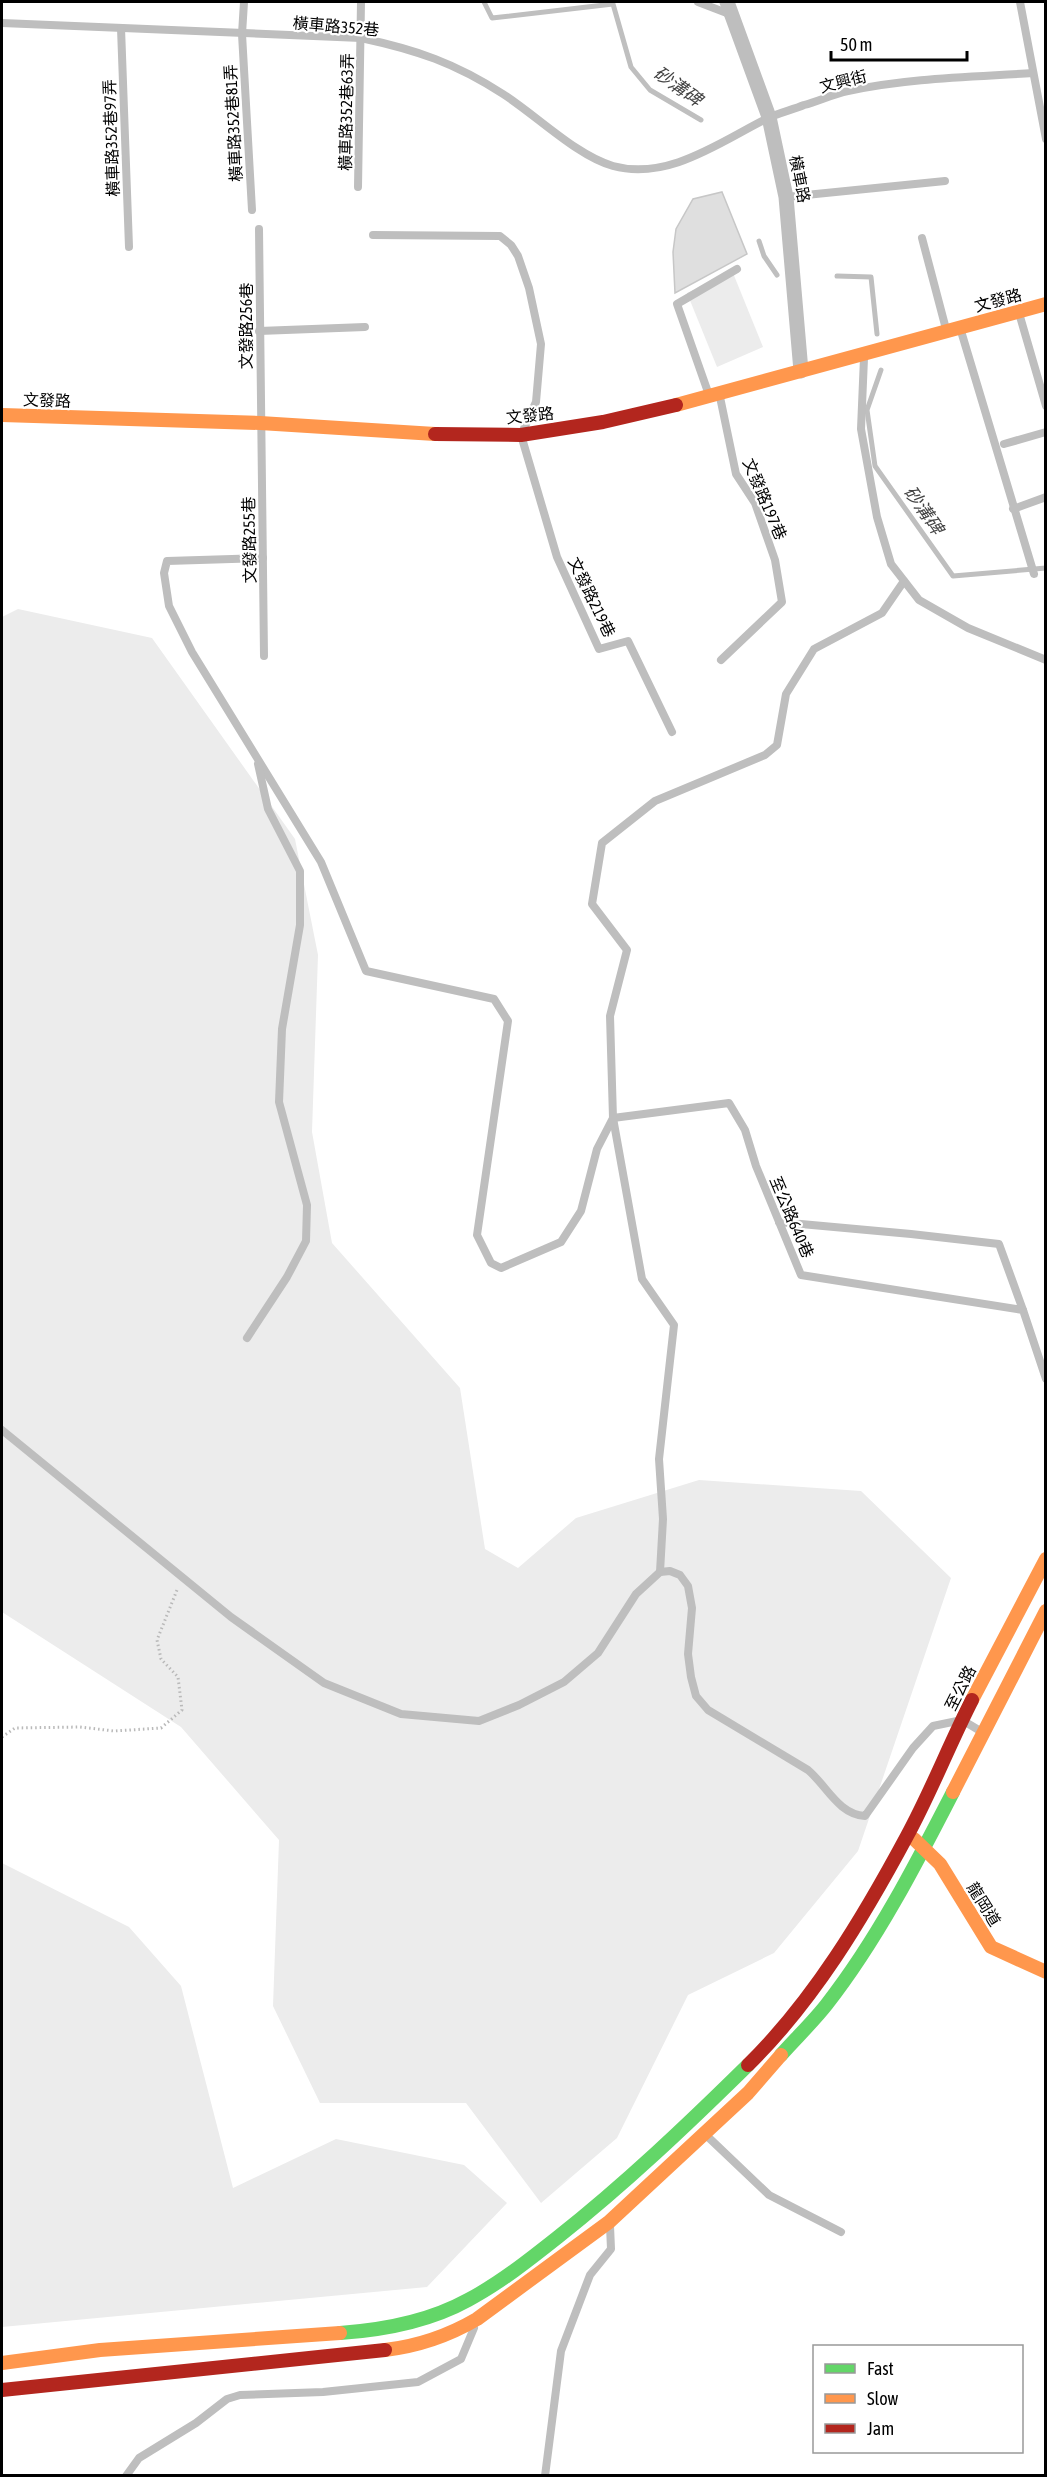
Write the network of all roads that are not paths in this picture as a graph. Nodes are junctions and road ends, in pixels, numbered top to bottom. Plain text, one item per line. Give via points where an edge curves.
1 (244, 2) edge
2 (361, 2) edge
3 (698, 2) edge
4 (1020, 2) edge
5 (730, 8) edge
6 (2, 23) edge
7 (121, 28) junction
8 (242, 34) junction
9 (361, 38) junction
10 (1033, 73) junction
11 (769, 117) junction
12 (1046, 139) edge
13 (945, 181) dead end
14 (358, 187) dead end
15 (786, 197) junction
16 (252, 210) dead end
17 (259, 229) dead end
18 (373, 235) dead end
19 (921, 238) dead end
20 (129, 247) dead end
21 (737, 269) dead end
22 (1046, 304) edge
23 (1019, 311) junction
24 (365, 327) dead end
25 (953, 329) junction
26 (258, 331) junction
27 (864, 353) junction
28 (801, 371) junction
29 (714, 396) junction
30 (1046, 406) edge
31 (2, 415) edge
32 (260, 423) junction
33 (1046, 432) edge
34 (521, 435) junction
35 (1004, 444) dead end
36 (1046, 497) edge
37 (1013, 509) junction
38 (262, 558) junction
39 (1034, 574) dead end
40 (904, 581) junction
41 (264, 656) dead end
42 (721, 660) dead end
43 (1046, 660) edge
44 (672, 732) dead end
45 (256, 757) junction
46 (613, 1118) junction
47 (779, 1222) junction
48 (1023, 1310) junction
49 (247, 1338) dead end
50 (1046, 1379) edge
51 (2, 1430) edge
52 (1046, 1559) edge
53 (660, 1572) junction
54 (1046, 1611) edge
55 (962, 1720) junction
56 (984, 1733) junction
57 (908, 1835) junction
58 (924, 1848) junction
59 (1046, 1972) edge
60 (692, 2120) junction
61 (705, 2134) junction
62 (597, 2206) junction
63 (609, 2222) junction
64 (841, 2232) dead end
65 (483, 2292) junction
66 (477, 2319) junction
67 (2, 2363) edge
68 (2, 2390) edge
69 (126, 2475) edge
70 (545, 2475) edge

1 - 8 lane, 橫車路352巷81弄
2 - 9 lane, 橫車路352巷63弄
3 - 5 lane
4 - 10 lane
5 - 11 street, 橫車路
6 - 7 lane, 橫車路352巷
7 - 8 lane, 橫車路352巷
7 - 20 lane, 橫車路352巷97弄
8 - 9 lane, 橫車路352巷
8 - 16 lane, 橫車路352巷81弄
9 - 11 lane, 橫車路352巷 via 409,48 457,67 504,94 585,153 614,166 645,169 675,164
9 - 14 lane, 橫車路352巷63弄
10 - 11 lane, 文興街 via 919,80 846,91
10 - 12 lane
11 - 15 street, 橫車路
13 - 15 lane
15 - 28 street, 橫車路
17 - 26 lane, 文發路256巷
18 - 34 lane via 500,236 511,245 529,288 541,344 536,402
19 - 25 lane
21 - 29 lane via 677,304
22 - 23 street, 文發路
23 - 25 street, 文發路
23 - 30 lane
24 - 26 lane
25 - 27 street, 文發路
25 - 37 lane
26 - 32 lane, 文發路256巷
27 - 28 street, 文發路
27 - 40 lane via 861,429 883,536 891,564
28 - 29 street, 文發路
29 - 34 street, 文發路 via 603,422
29 - 42 lane, 文發路197巷 via 736,474 755,503 775,560 782,602
31 - 32 street, 文發路
32 - 34 street, 文發路 via 431,434
32 - 38 lane, 文發路255巷
33 - 35 lane
34 - 44 lane, 文發路219巷 via 557,557 599,649 628,641
36 - 37 lane
37 - 39 lane
38 - 41 lane, 文發路255巷
38 - 45 lane via 167,561 164,573 169,606 192,652
40 - 43 lane via 919,600 968,628
40 - 46 lane via 882,613 814,649 786,694 777,745 765,755 655,801 602,843 592,904 627,950 610,1016
45 - 46 lane via 321,862 366,971 494,999 508,1021 477,1235 491,1263 501,1268 561,1242 581,1212 597,1149
45 - 49 lane via 268,809 300,871 300,925 282,1029 279,1102 307,1205 306,1241
46 - 47 lane, 至公路640巷 via 729,1103 745,1130
46 - 53 lane via 642,1279 674,1324 659,1459 663,1519
47 - 48 lane, 至公路640巷 via 801,1275
47 - 48 lane via 999,1244
48 - 50 lane
51 - 53 lane via 231,1617 324,1683 401,1714 479,1720 564,1682 598,1653 636,1594
52 - 55 street, 至公路
53 - 55 lane via 680,1575 688,1586 692,1608 688,1654 696,1696 708,1710 808,1770 853,1815 865,1815 933,1726
54 - 56 street
55 - 56 lane
55 - 57 street, 至公路
56 - 58 street
57 - 58 street, 龍岡道
57 - 60 street, 至公路 via 858,1923 811,1993
58 - 59 street, 龍岡道 via 940,1864 990,1947
58 - 61 street via 827,2004 748,2093
60 - 61 lane
60 - 62 street, 至公路
61 - 63 street
61 - 64 lane via 769,2195
62 - 63 lane
62 - 65 street, 至公路
63 - 66 street
63 - 70 lane via 611,2249 590,2275 561,2351
65 - 66 lane
65 - 67 street, 至公路 via 412,2322 351,2332 100,2350
66 - 68 street via 413,2347
66 - 69 lane via 461,2359 418,2382 227,2399 139,2458

